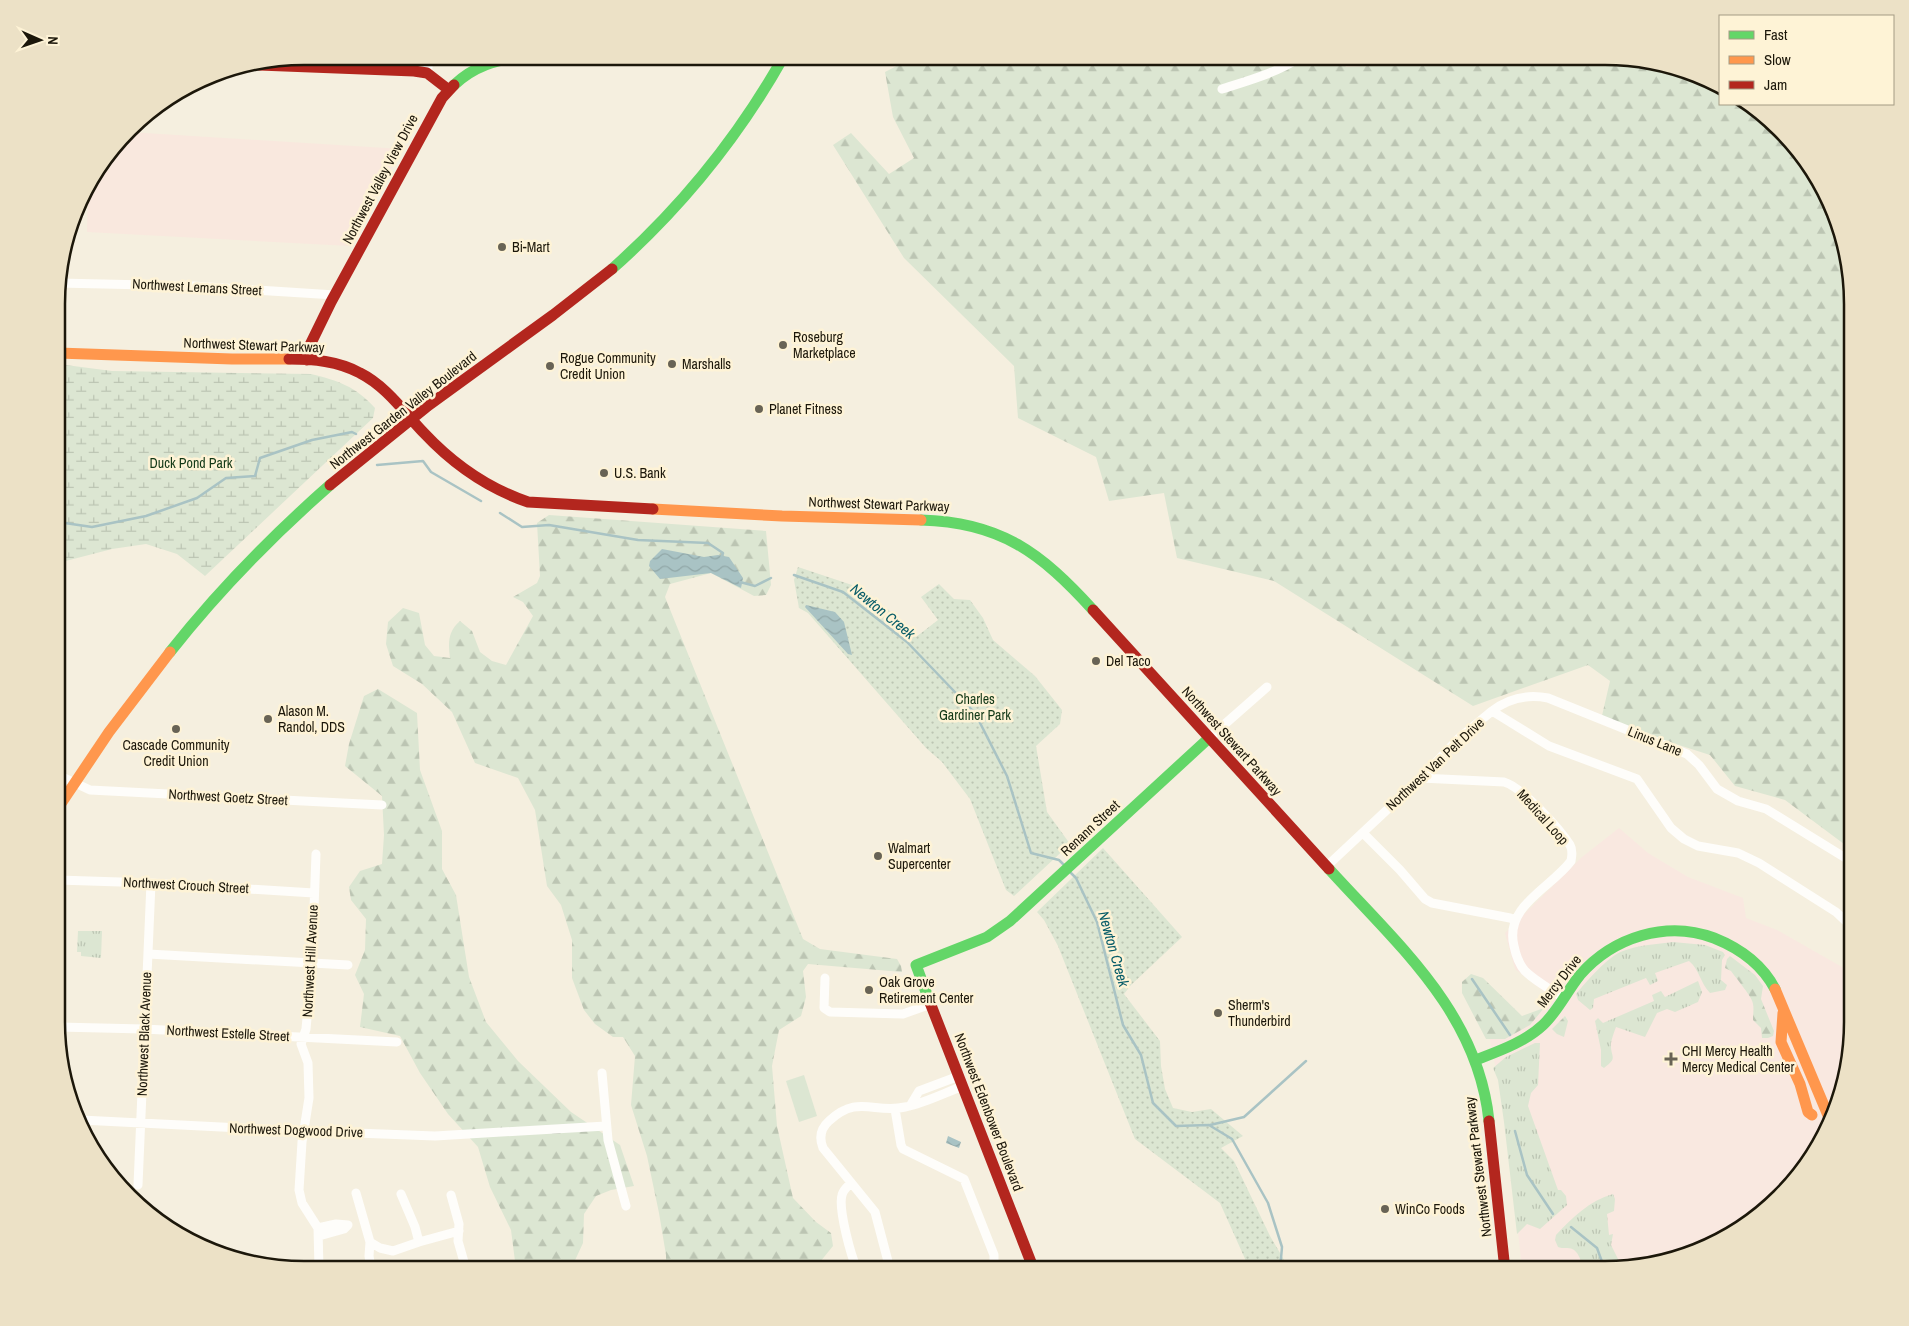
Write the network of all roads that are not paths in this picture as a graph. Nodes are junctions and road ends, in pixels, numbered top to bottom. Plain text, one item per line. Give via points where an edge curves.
1 (358, 65) edge
2 (428, 65) edge
3 (483, 65) edge
4 (779, 65) edge
5 (1289, 65) edge
6 (427, 73) junction
7 (1222, 89) dead end
8 (449, 90) junction
9 (66, 283) edge
10 (335, 295) junction
11 (65, 353) edge
12 (308, 360) junction
13 (411, 419) junction
14 (1267, 687) dead end
15 (1492, 711) junction
16 (1209, 738) junction
17 (1420, 778) junction
18 (65, 779) edge
19 (74, 784) junction
20 (65, 798) edge
21 (382, 805) dead end
22 (1363, 833) junction
23 (316, 854) dead end
24 (1844, 857) edge
25 (1327, 866) junction
26 (65, 880) edge
27 (151, 883) junction
28 (314, 893) junction
29 (1515, 920) junction
30 (1844, 920) edge
31 (148, 954) junction
32 (312, 963) junction
33 (916, 965) joint
34 (348, 966) dead end
35 (825, 978) dead end
36 (1563, 998) junction
37 (931, 1004) junction
38 (1782, 1007) junction
39 (65, 1027) edge
40 (144, 1029) junction
41 (304, 1036) junction
42 (397, 1042) dead end
43 (1476, 1060) junction
44 (602, 1073) dead end
45 (961, 1081) junction
46 (895, 1109) junction
47 (1826, 1112) edge
48 (1812, 1115) dead end
49 (86, 1120) edge
50 (140, 1123) junction
51 (606, 1126) junction
52 (304, 1131) junction
53 (851, 1183) junction
54 (138, 1185) dead end
55 (356, 1193) dead end
56 (401, 1194) dead end
57 (452, 1195) dead end
58 (626, 1206) dead end
59 (365, 1226) junction
60 (459, 1231) junction
61 (318, 1232) junction
62 (370, 1242) junction
63 (419, 1242) junction
64 (319, 1261) edge
65 (370, 1261) edge
66 (464, 1261) edge
67 (853, 1261) edge
68 (888, 1261) edge
69 (994, 1261) edge
70 (1031, 1261) edge
71 (1504, 1261) edge

1 - 6 main road
2 - 6 street
3 - 8 main road, Northwest Valley View Drive
4 - 13 main road, Northwest Garden Valley Boulevard via 736,134 661,224 569,303
5 - 7 street
6 - 8 main road
8 - 10 main road, Northwest Valley View Drive via 437,105
9 - 10 street, Northwest Lemans Street via 193,286
10 - 12 main road, Northwest Valley View Drive via 310,344
11 - 12 main road, Northwest Stewart Parkway
12 - 13 main road, Northwest Stewart Parkway via 358,371 385,390
13 - 16 main road, Northwest Stewart Parkway via 469,475 496,491 528,502 788,516 938,520 968,524 1006,536 1033,551 1059,574
13 - 19 main road, Northwest Garden Valley Boulevard via 284,527 239,571 137,693
14 - 16 street, Renann Street
15 - 17 street, Northwest Van Pelt Drive via 1458,739
15 - 24 street, Linus Lane via 1517,698 1548,698 1668,746 1691,757 1717,788 1766,810
15 - 30 street, Northwest Van Pelt Drive via 1549,746 1638,779 1671,828 1684,839 1698,846 1738,853 1751,859
16 - 25 main road, Northwest Stewart Parkway
16 - 33 main road, Renann Street via 1010,921 987,937
17 - 22 street, Northwest Van Pelt Drive
17 - 29 street, Medical Loop via 1511,784 1538,807 1570,845 1571,861
18 - 19 street, Northwest Goetz Street
19 - 20 main road, Northwest Garden Valley Boulevard
19 - 21 street, Northwest Goetz Street via 90,790
22 - 25 street, Northwest Van Pelt Drive
22 - 29 street via 1432,903
23 - 28 street, Northwest Hill Avenue
25 - 43 main road, Northwest Stewart Parkway via 1434,986 1457,1021
26 - 27 street, Northwest Crouch Street
27 - 28 street, Northwest Crouch Street
27 - 31 street, Northwest Black Avenue
28 - 32 street, Northwest Hill Avenue
29 - 36 street via 1512,932 1518,960 1532,977
31 - 32 street
31 - 40 street, Northwest Black Avenue
32 - 34 street
32 - 41 street, Northwest Hill Avenue
33 - 37 main road, Northwest Edenbower Boulevard
35 - 37 street via 824,1008 830,1012 903,1014
36 - 38 main road, Mercy Drive via 1589,965 1618,944 1641,934 1680,930 1727,942 1759,966 1770,980
36 - 43 main road, Mercy Drive via 1537,1030
37 - 45 main road, Northwest Edenbower Boulevard
38 - 47 main road, Mercy Drive
38 - 48 main road via 1781,1042 1808,1112
39 - 40 street, Northwest Estelle Street
40 - 41 street, Northwest Estelle Street
40 - 50 street, Northwest Black Avenue
41 - 42 street, Northwest Estelle Street
41 - 52 street, Northwest Hill Avenue via 301,1044 308,1063 310,1086
43 - 71 main road, Northwest Stewart Parkway via 1486,1101
44 - 51 street
45 - 46 street via 920,1092 910,1106
45 - 70 main road, Northwest Edenbower Boulevard
46 - 53 street via 853,1106 831,1119 823,1128 820,1136 823,1148
46 - 69 street via 903,1149 964,1179
49 - 50 street, Northwest Dogwood Drive
50 - 52 street, Northwest Dogwood Drive
50 - 54 street, Northwest Black Avenue
51 - 52 street, Northwest Dogwood Drive via 435,1136
51 - 58 street
52 - 61 street, Northwest Hill Avenue via 300,1196
53 - 67 street via 842,1193 841,1206
53 - 68 street via 877,1216
55 - 59 street
56 - 63 street
57 - 60 street
59 - 61 street via 348,1225
59 - 62 street
60 - 63 street
60 - 66 street via 458,1241
61 - 64 street
62 - 63 street via 393,1251
62 - 65 street

